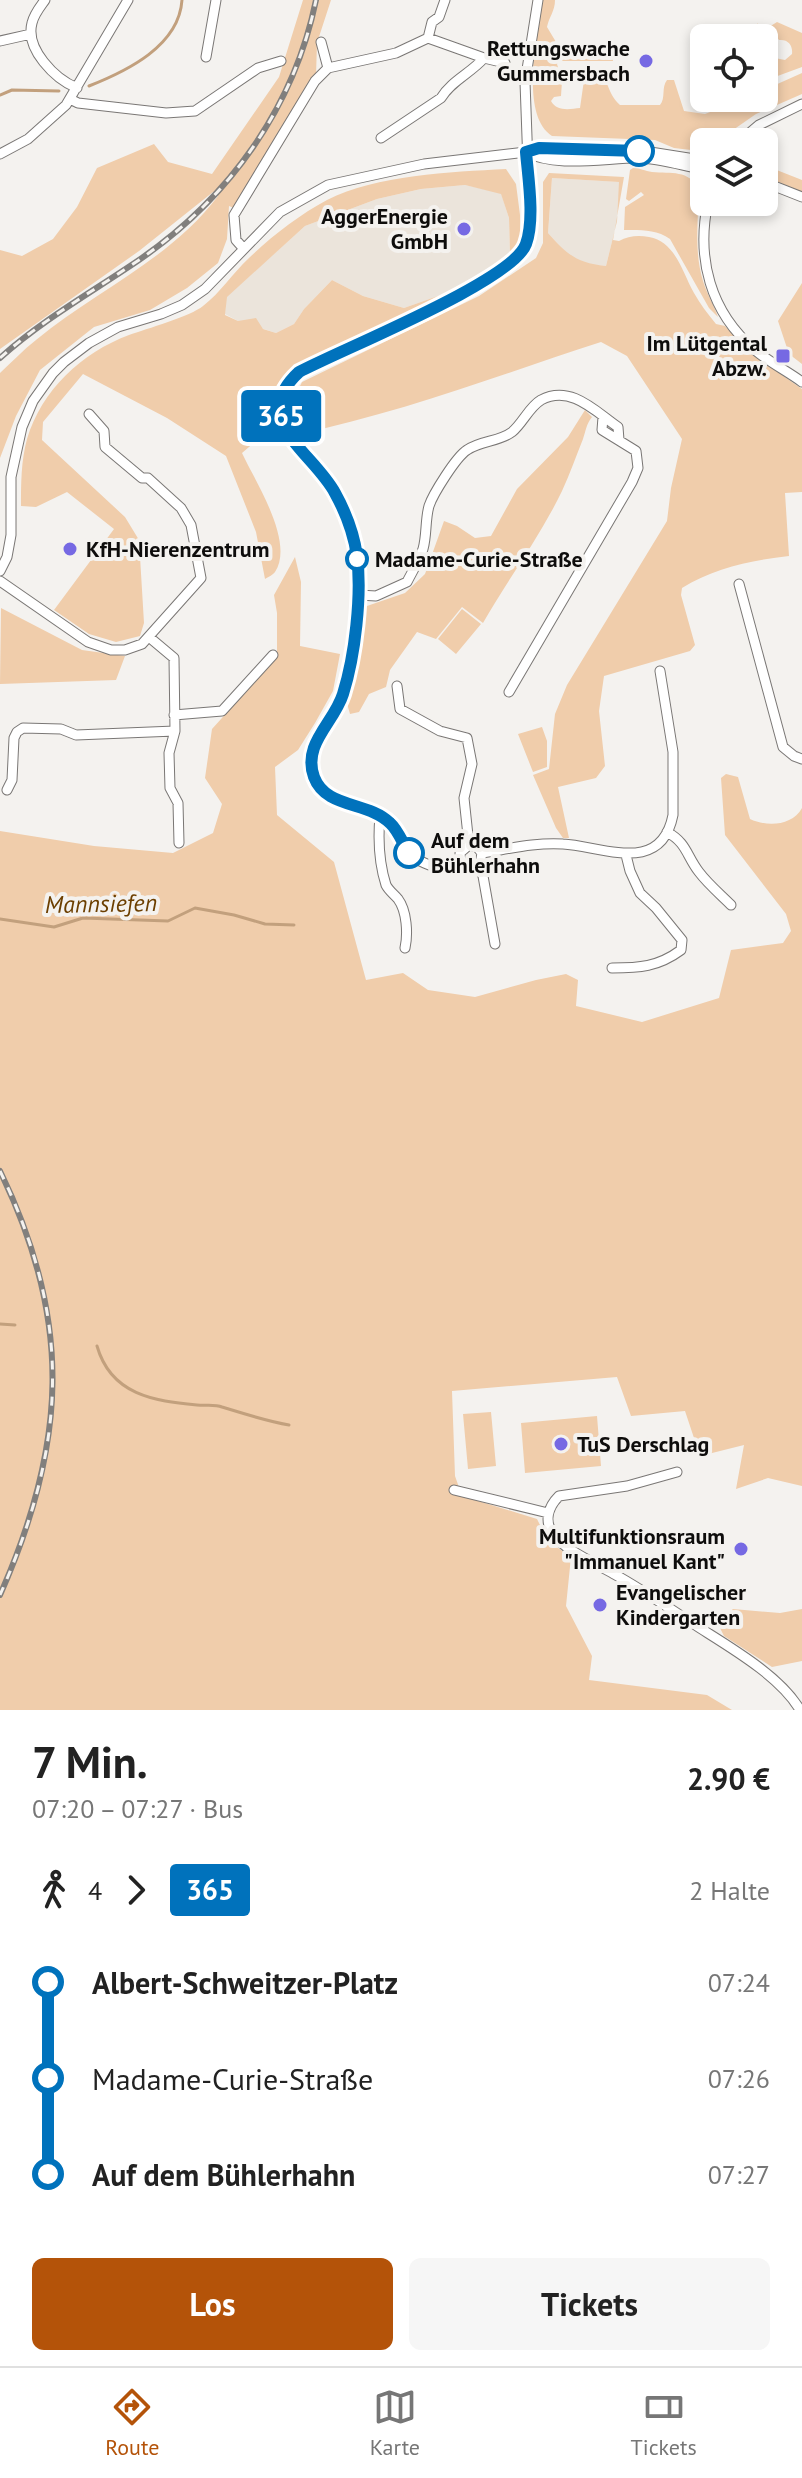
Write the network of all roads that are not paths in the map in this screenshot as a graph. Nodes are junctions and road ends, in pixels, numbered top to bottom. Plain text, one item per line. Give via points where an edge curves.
1 (45, 0) edge
2 (128, 0) edge
3 (216, 0) edge
4 (445, 0) edge
5 (538, 0) edge
6 (31, 34) junction
7 (428, 38) junction
8 (0, 41) edge
9 (321, 42) dead end
10 (206, 57) dead end
11 (484, 58) junction
12 (281, 61) dead end
13 (505, 63) dead end
14 (328, 68) junction
15 (77, 88) junction
16 (70, 99) junction
17 (802, 104) edge
18 (755, 128) edge
19 (381, 138) dead end
20 (526, 152) junction
21 (0, 154) edge
22 (690, 161) edge
23 (778, 188) edge
24 (802, 197) edge
25 (706, 216) edge
26 (244, 249) junction
27 (802, 382) edge
28 (89, 414) dead end
29 (0, 571) edge
30 (0, 581) edge
31 (739, 584) dead end
32 (359, 595) junction
33 (149, 637) junction
34 (273, 655) dead end
35 (660, 671) dead end
36 (397, 686) dead end
37 (509, 692) dead end
38 (174, 715) junction
39 (175, 731) junction
40 (802, 759) edge
41 (7, 790) dead end
42 (380, 816) junction
43 (667, 832) junction
44 (179, 843) dead end
45 (469, 845) junction
46 (482, 853) junction
47 (626, 855) junction
48 (461, 864) junction
49 (478, 866) junction
50 (731, 905) dead end
51 (495, 944) dead end
52 (405, 948) dead end
53 (612, 968) dead end
54 (677, 1472) dead end
55 (486, 1489) dead end
56 (454, 1490) dead end
57 (492, 1498) junction
58 (548, 1513) junction
59 (800, 1710) edge

1 - 6 street
2 - 15 street
3 - 10 street
4 - 7 street
5 - 20 street via 525,82
6 - 8 street
6 - 15 street via 52,73
7 - 11 street
7 - 14 street via 396,53
9 - 14 street
11 - 13 street
11 - 19 street via 441,98
12 - 16 street via 258,68 195,111 166,113
14 - 26 street via 234,215 236,240
15 - 16 street
16 - 21 street via 46,125
17 - 18 street
20 - 22 street via 539,159
20 - 26 street via 424,164 328,185 280,212
20 - 32 street via 530,220 526,244 516,260 474,289 299,372 282,394 282,423 334,491 353,536
23 - 24 street
25 - 27 street via 703,251 720,309 750,346
26 - 29 street via 182,305 108,332 53,373 33,401 15,453 11,535
28 - 33 street via 104,431 105,447 148,478 181,508 191,525 201,578
30 - 33 street via 88,642 125,650
31 - 40 street via 783,747
32 - 37 street via 376,596 407,582 424,547 430,504 467,450 504,438 542,400 557,396 585,402 603,417 602,430 636,451 638,468
32 - 42 street via 342,696 311,753 313,775 331,798
33 - 38 street via 174,658
34 - 38 street via 222,711
35 - 43 street via 673,752 673,815
36 - 45 street via 400,709 440,731 467,738 472,764 464,798
38 - 39 street
39 - 41 street via 76,735 23,728 14,738
39 - 44 street via 169,753 170,788 178,803
42 - 48 street via 421,861 443,868
42 - 52 street via 378,840 387,888 403,911
43 - 47 street via 651,849
43 - 50 street via 686,847 697,870
45 - 46 street
45 - 48 street via 460,853
46 - 47 street via 559,843
46 - 49 street
47 - 53 street via 640,893 682,940 681,950 666,961
48 - 49 street
49 - 51 street
54 - 58 street via 627,1486 568,1493 556,1499
55 - 57 street
56 - 57 street
57 - 58 street
58 - 59 street via 549,1527 563,1544 729,1647 784,1688

